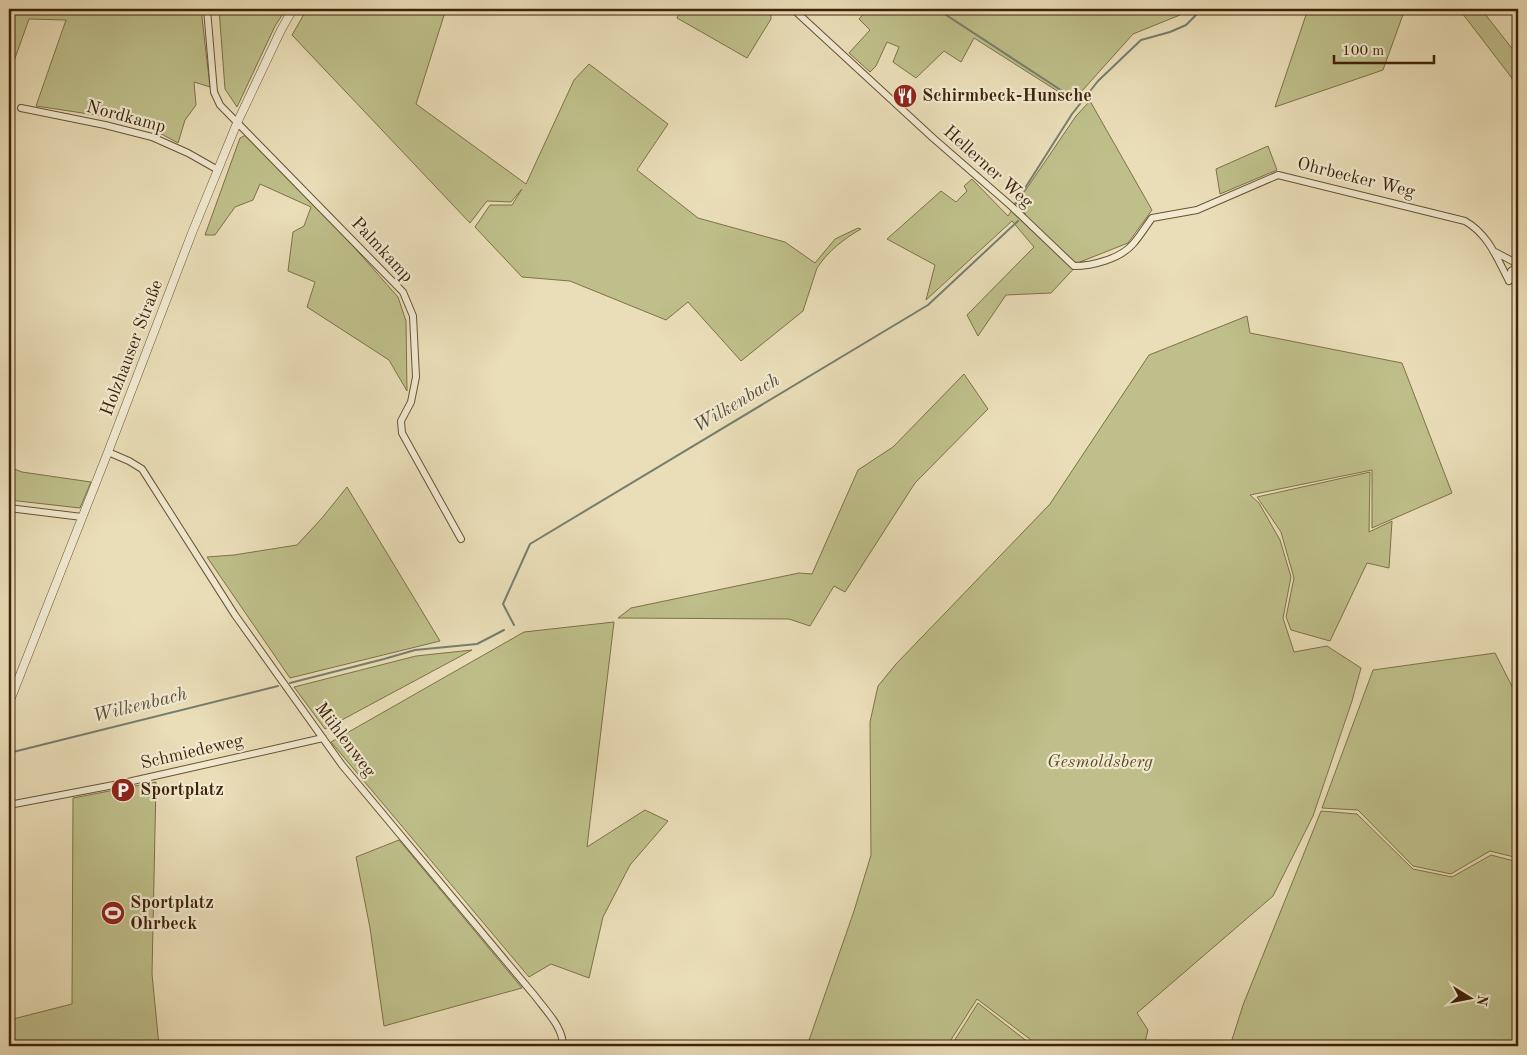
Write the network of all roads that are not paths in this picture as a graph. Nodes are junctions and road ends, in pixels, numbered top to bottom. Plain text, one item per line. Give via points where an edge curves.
1 (207, 9) edge
2 (293, 9) edge
3 (793, 9) edge
4 (20, 108) dead end
5 (238, 123) junction
6 (218, 170) junction
7 (1494, 251) junction
8 (1518, 265) edge
9 (1074, 266) joint
10 (108, 452) junction
11 (9, 508) edge
12 (82, 516) junction
13 (460, 539) dead end
14 (9, 704) edge
15 (323, 738) junction
16 (9, 805) edge
17 (563, 1046) edge

1 - 5 street, Palmkamp via 214,92 220,105
2 - 5 street, Holzhauser Straße
3 - 9 street, Hellerner Weg
4 - 6 street, Nordkamp via 152,137
5 - 6 street, Holzhauser Straße
5 - 13 street, Palmkamp via 403,292 413,316 416,377 411,402 400,421 402,434
6 - 10 street, Holzhauser Straße
7 - 8 street, Ohrbecker Weg
7 - 8 street, Ohrbecker Weg via 1509,281 1511,271
7 - 9 street, Ohrbecker Weg via 1477,228 1464,221 1278,175 1197,210 1152,218 1125,251 1103,261
10 - 12 street, Holzhauser Straße
10 - 15 street, Mühlenweg via 142,469 235,615
11 - 12 street
12 - 14 street, Holzhauser Straße
15 - 16 street, Schmiedeweg
15 - 17 street, Mühlenweg via 535,996 556,1024

